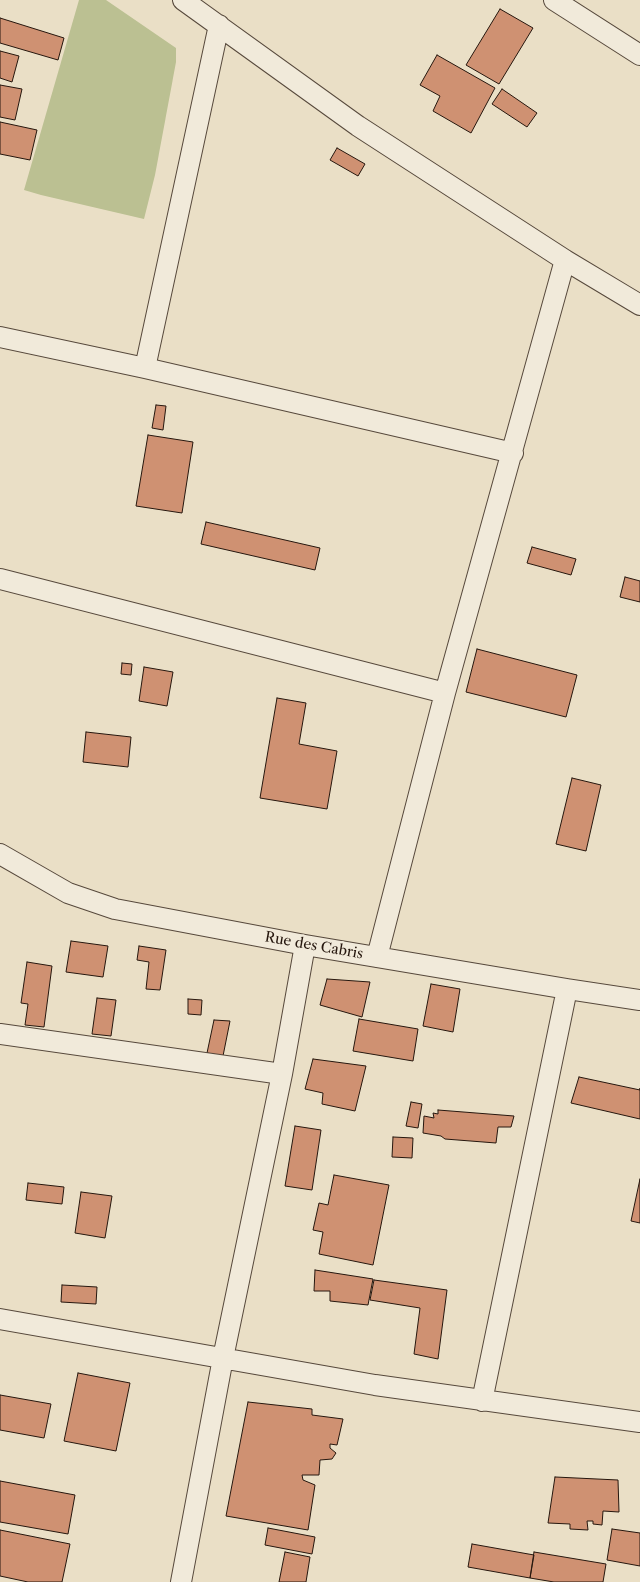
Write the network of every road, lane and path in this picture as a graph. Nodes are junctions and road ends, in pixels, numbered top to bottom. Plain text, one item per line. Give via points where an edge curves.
1 (183, 0) edge
2 (554, 0) edge
3 (219, 25) junction
4 (640, 55) edge
5 (565, 260) junction
6 (640, 305) edge
7 (0, 337) edge
8 (145, 368) junction
9 (513, 453) junction
10 (0, 579) edge
11 (445, 693) junction
12 (0, 854) edge
13 (305, 945) junction
14 (377, 957) junction
15 (567, 989) junction
16 (640, 1000) edge
17 (0, 1034) edge
18 (282, 1074) junction
19 (0, 1319) edge
20 (222, 1358) junction
21 (482, 1401) junction
22 (640, 1422) edge
23 (181, 1582) edge

1 - 3 street
2 - 4 street
3 - 5 street via 358,126
3 - 8 street
5 - 6 street
5 - 9 street
7 - 8 street
8 - 9 street
9 - 11 street
10 - 11 street
11 - 14 street
12 - 13 street, Rue des Cabris via 68,893 115,909
13 - 14 street, Rue des Cabris
13 - 18 street
14 - 15 street, Rue des Cabris
15 - 16 street, Rue des Cabris
15 - 21 street
17 - 18 street
18 - 20 street
19 - 20 street
20 - 21 street
20 - 23 street
21 - 22 street

